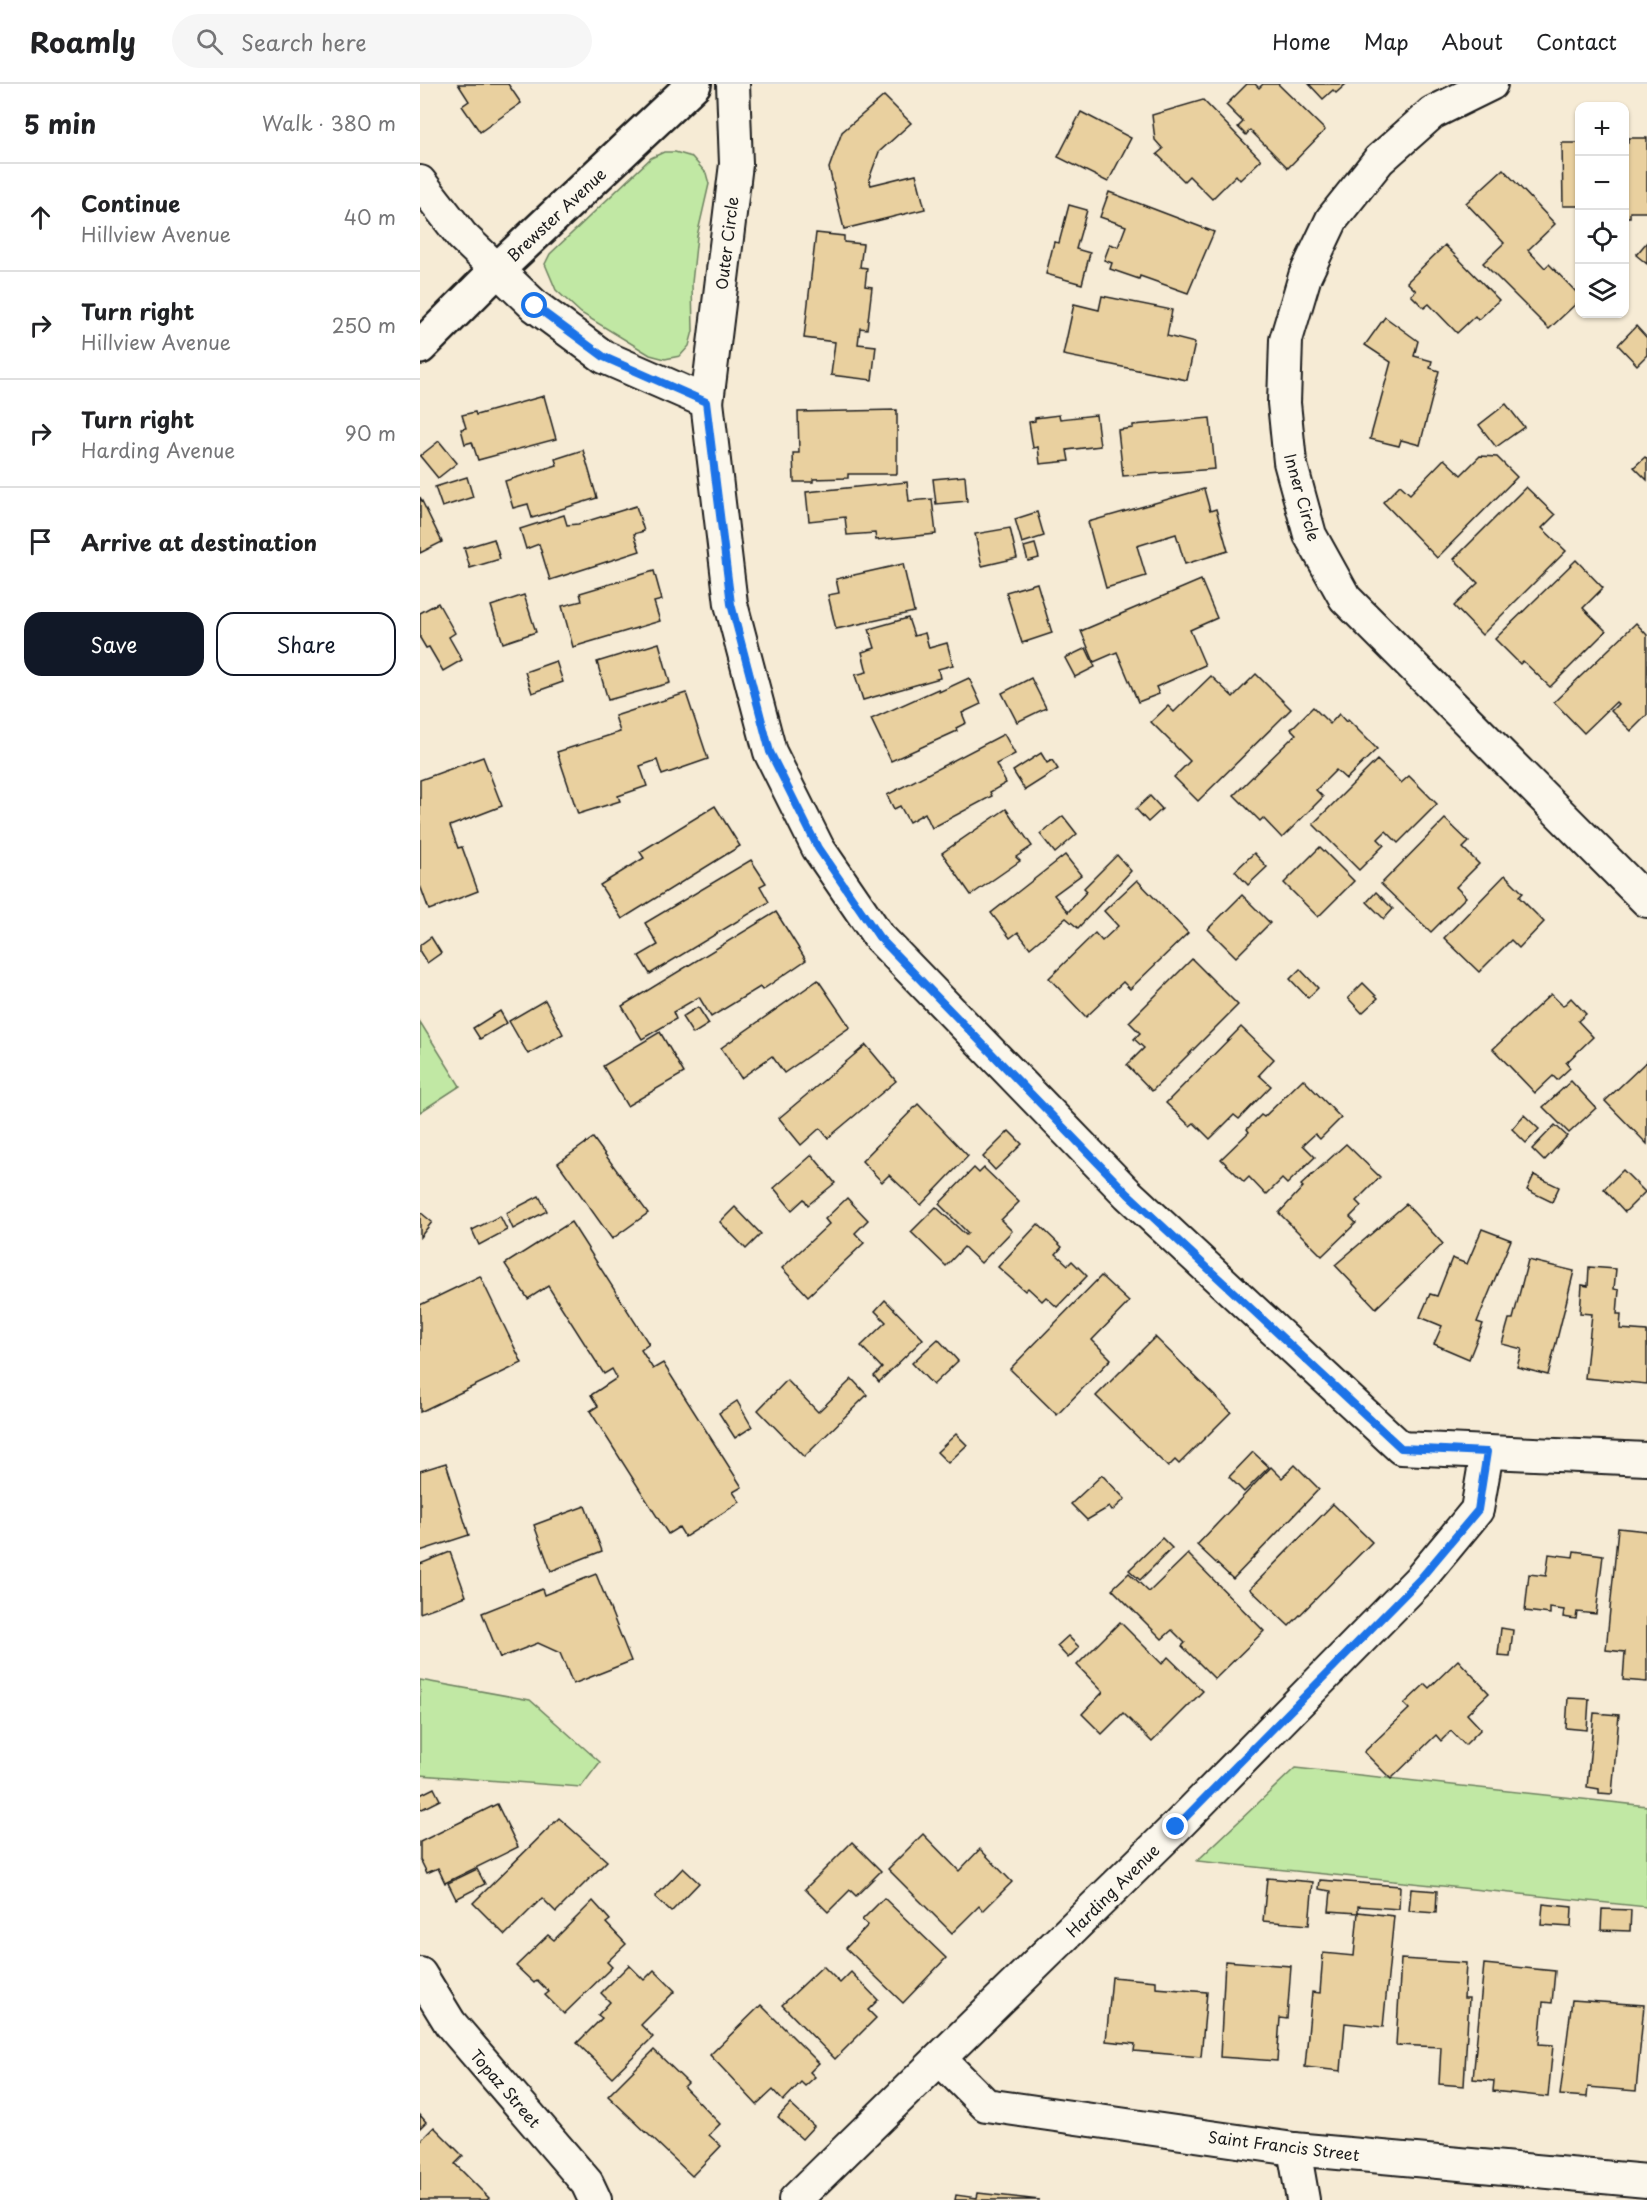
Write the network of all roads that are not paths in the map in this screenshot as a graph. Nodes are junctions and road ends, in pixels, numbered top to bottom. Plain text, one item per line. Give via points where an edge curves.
1 (694, 84) edge
2 (733, 84) edge
3 (1491, 84) edge
4 (420, 182) edge
5 (497, 270) junction
6 (420, 348) edge
7 (706, 402) junction
8 (1647, 901) edge
9 (1487, 1452) junction
10 (1647, 1459) edge
11 (420, 1974) edge
12 (940, 2059) junction
13 (1294, 2149) junction
14 (1647, 2181) edge
15 (595, 2200) edge
16 (795, 2200) edge
17 (1303, 2200) edge

1 - 5 street, Brewster Avenue
2 - 7 street, Outer Circle via 735,164
3 - 8 street, Inner Circle via 1431,113 1379,160 1332,219 1305,276 1286,340 1284,403 1290,462 1310,535 1345,598
4 - 5 street via 462,236
5 - 6 street, Brewster Avenue
5 - 7 street via 535,306 604,357
7 - 9 street, Outer Circle via 731,604 770,752 818,848 879,937 1128,1194 1401,1448
9 - 10 street, Outer Circle
9 - 12 street, Harding Avenue via 1478,1510 1420,1579
11 - 15 street, Topaz Street via 450,2023 587,2183
12 - 13 street, Saint Francis Street via 986,2105
12 - 16 street, Harding Avenue
13 - 14 street, Saint Francis Street
13 - 17 street

